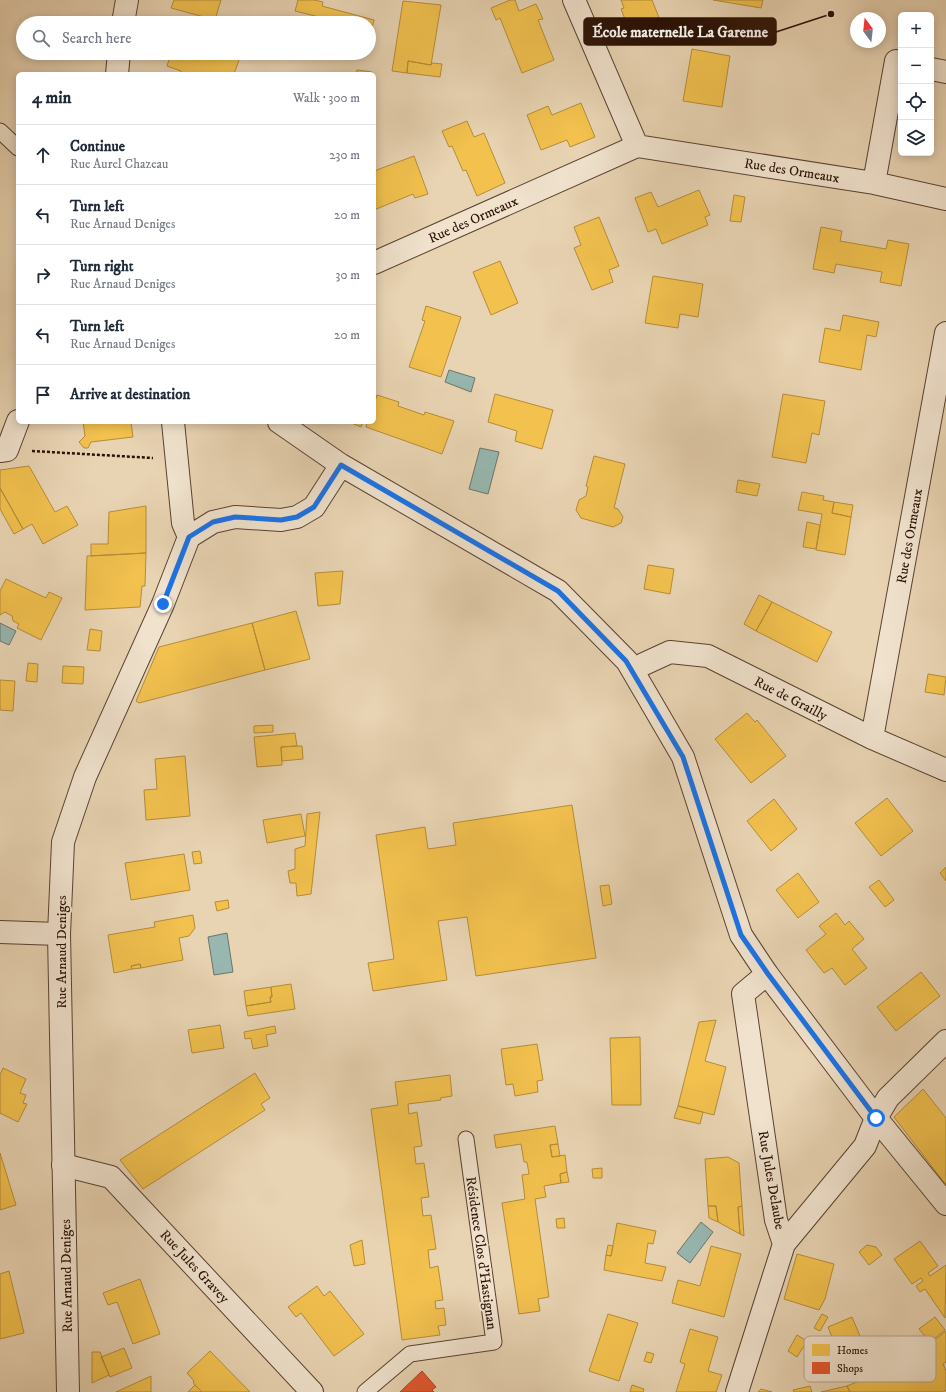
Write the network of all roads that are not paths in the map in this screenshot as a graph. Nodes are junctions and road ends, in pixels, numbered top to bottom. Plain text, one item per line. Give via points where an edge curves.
1 (126, 0) edge
2 (574, 0) edge
3 (124, 16) edge
4 (119, 60) edge
5 (898, 61) edge
6 (934, 69) edge
7 (117, 72) edge
8 (946, 72) edge
9 (0, 130) edge
10 (16, 146) edge
11 (637, 146) junction
12 (874, 183) junction
13 (946, 199) edge
14 (376, 262) edge
15 (946, 333) edge
16 (16, 424) edge
17 (173, 424) edge
18 (282, 424) edge
19 (3, 450) edge
20 (341, 465) junction
21 (189, 537) junction
22 (633, 669) junction
23 (872, 738) junction
24 (946, 770) edge
25 (0, 932) edge
26 (59, 934) junction
27 (768, 974) junction
28 (946, 1041) edge
29 (876, 1118) junction
30 (466, 1139) dead end
31 (63, 1165) junction
32 (946, 1204) edge
33 (784, 1244) junction
34 (68, 1392) edge
35 (312, 1392) edge
36 (365, 1392) edge
37 (737, 1392) edge

1 - 3 street
2 - 11 street
4 - 7 street
5 - 12 street via 896,61
6 - 8 street
9 - 10 lane
11 - 12 street, Rue des Ormeaux
11 - 14 street, Rue des Ormeaux
12 - 13 street, Rue des Ormeaux
15 - 23 street, Rue des Ormeaux
16 - 19 street
17 - 21 street via 183,523
18 - 20 street
20 - 21 street via 314,507 297,517 281,520 235,517 213,522
20 - 22 street via 558,591
21 - 26 street, Rue Arnaud Deniges via 163,604 85,777 63,842
22 - 23 street, Rue de Grailly via 670,652 708,656
22 - 27 street via 683,757 741,935
23 - 24 street, Rue de Grailly
25 - 26 street
26 - 31 street, Rue Arnaud Deniges
27 - 29 street
27 - 33 street, Rue Jules Delaube via 743,994 776,1220
28 - 29 street via 888,1098
29 - 32 street
29 - 33 street via 865,1146
30 - 36 lane, Résidence Clos d'Hastignan via 494,1342 410,1354
31 - 34 street, Rue Arnaud Deniges
31 - 35 street, Rue Jules Gravey via 111,1177
33 - 37 street, Rue Jules Delaube

